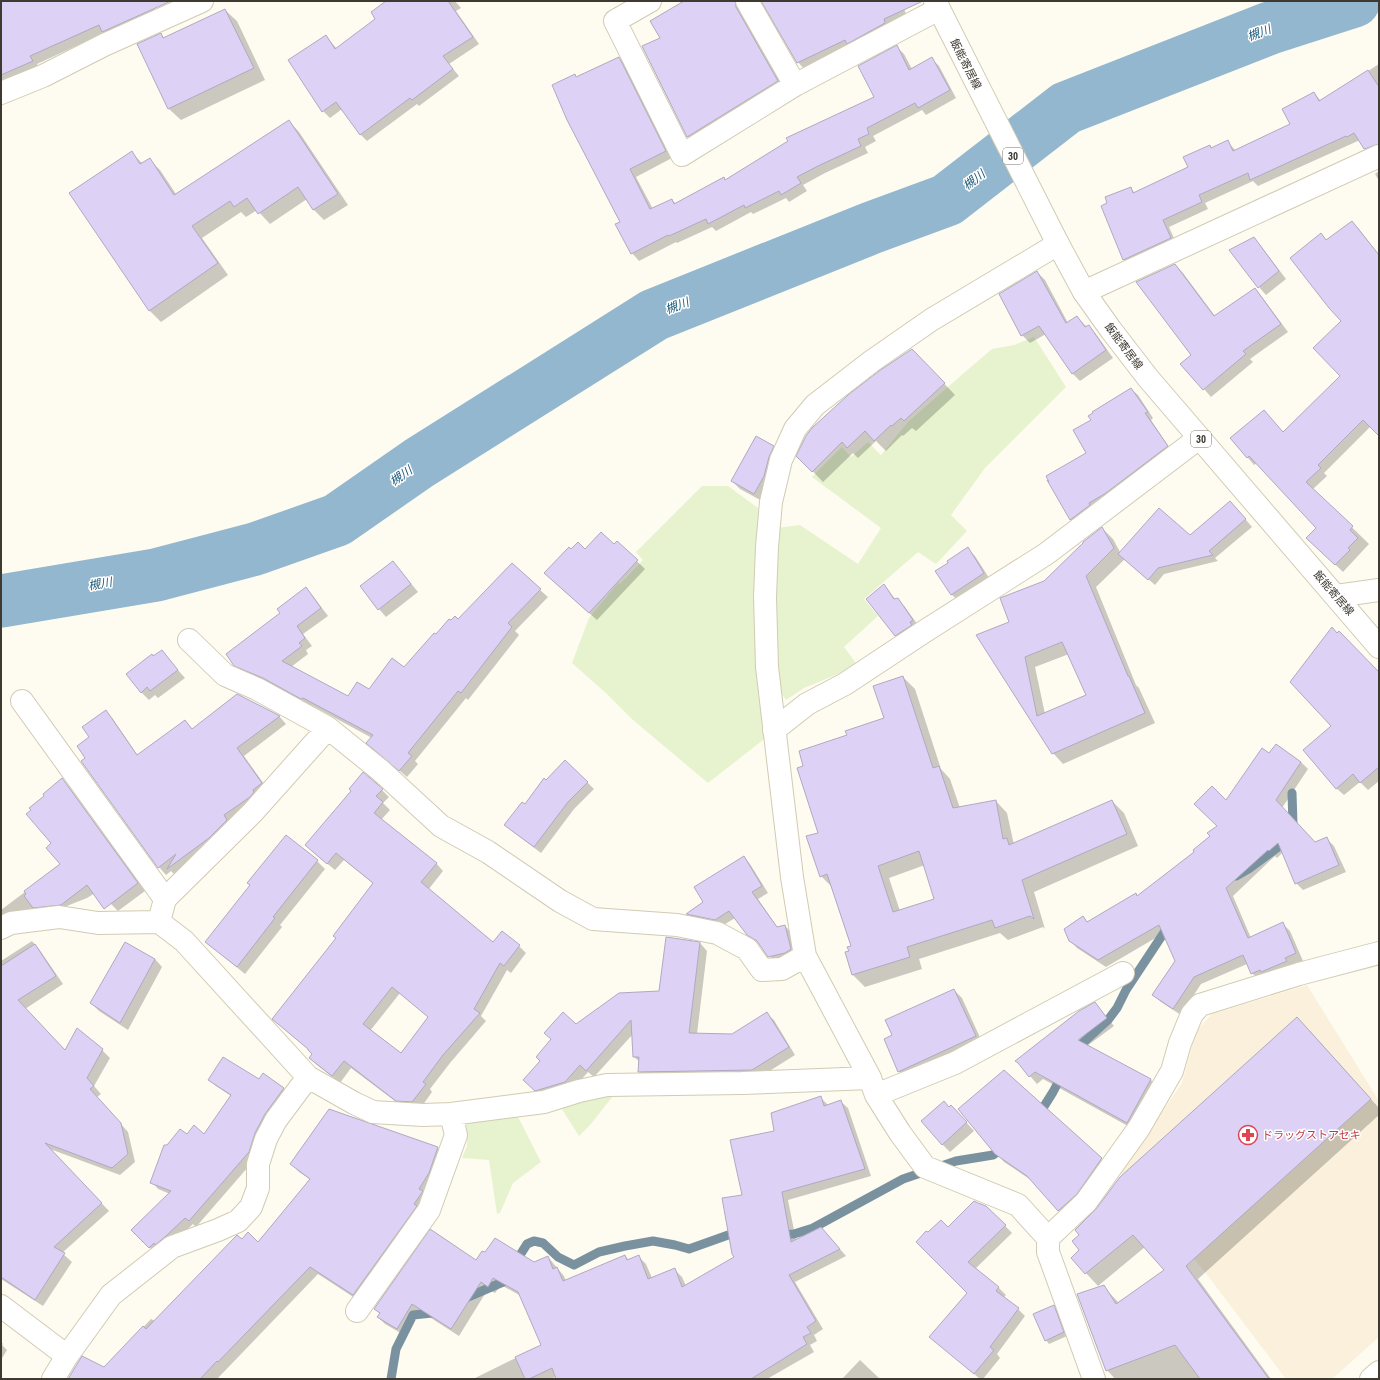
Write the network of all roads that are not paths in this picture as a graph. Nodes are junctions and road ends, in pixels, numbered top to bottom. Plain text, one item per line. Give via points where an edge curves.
1 (202, 1) edge
2 (650, 1) edge
3 (747, 1) edge
4 (937, 5) edge
5 (795, 85) junction
6 (1, 94) edge
7 (1379, 156) edge
8 (1058, 244) junction
9 (1084, 292) junction
10 (1199, 438) junction
11 (1379, 590) edge
12 (1336, 596) junction
13 (189, 640) dead end
14 (1379, 647) edge
15 (22, 701) dead end
16 (328, 728) junction
17 (774, 730) junction
18 (165, 899) junction
19 (159, 922) junction
20 (1, 928) edge
21 (1379, 952) edge
22 (805, 956) junction
23 (1123, 973) dead end
24 (308, 1077) junction
25 (873, 1086) junction
26 (451, 1114) junction
27 (1048, 1238) junction
28 (1, 1306) edge
29 (357, 1311) dead end
30 (67, 1356) junction
31 (1379, 1372) edge
32 (53, 1379) edge
33 (1094, 1379) edge
34 (1371, 1379) edge

1 - 6 main road
2 - 5 main road via 615,21 682,155
3 - 5 main road
4 - 5 main road
4 - 8 main road, 飯能寄居線 / 30
7 - 9 main road
8 - 9 main road, 飯能寄居線 / 30
8 - 17 main road via 931,320 898,343 815,405 795,429 777,474 771,502 767,547 767,659
9 - 10 main road, 飯能寄居線 / 30 via 1143,372
10 - 12 main road, 飯能寄居線 / 30
10 - 17 main road via 1046,554 845,684 807,704
11 - 12 main road
12 - 14 main road, 飯能寄居線 / 30
13 - 16 main road via 225,675 257,689
15 - 18 main road
16 - 18 main road via 252,812
16 - 22 main road via 380,770 441,826 488,852 560,901 593,919 677,925 717,933 747,949 762,970 782,969
17 - 22 main road via 792,878
18 - 19 main road
19 - 20 main road via 98,923 59,917 11,923
19 - 24 main road via 184,941
21 - 27 main road via 1200,1005 1192,1014 1172,1071 1139,1128 1086,1202
22 - 25 main road
23 - 25 main road via 955,1063
24 - 26 main road via 373,1112
24 - 30 main road via 276,1120 266,1139 258,1164 258,1188 251,1207 238,1220 172,1247 111,1295
25 - 26 main road via 742,1083 607,1085 544,1102
25 - 27 main road via 900,1134 925,1167 1018,1206
26 - 29 main road via 456,1135 429,1210
27 - 33 main road via 1048,1252
28 - 30 main road
30 - 32 main road
31 - 34 main road

